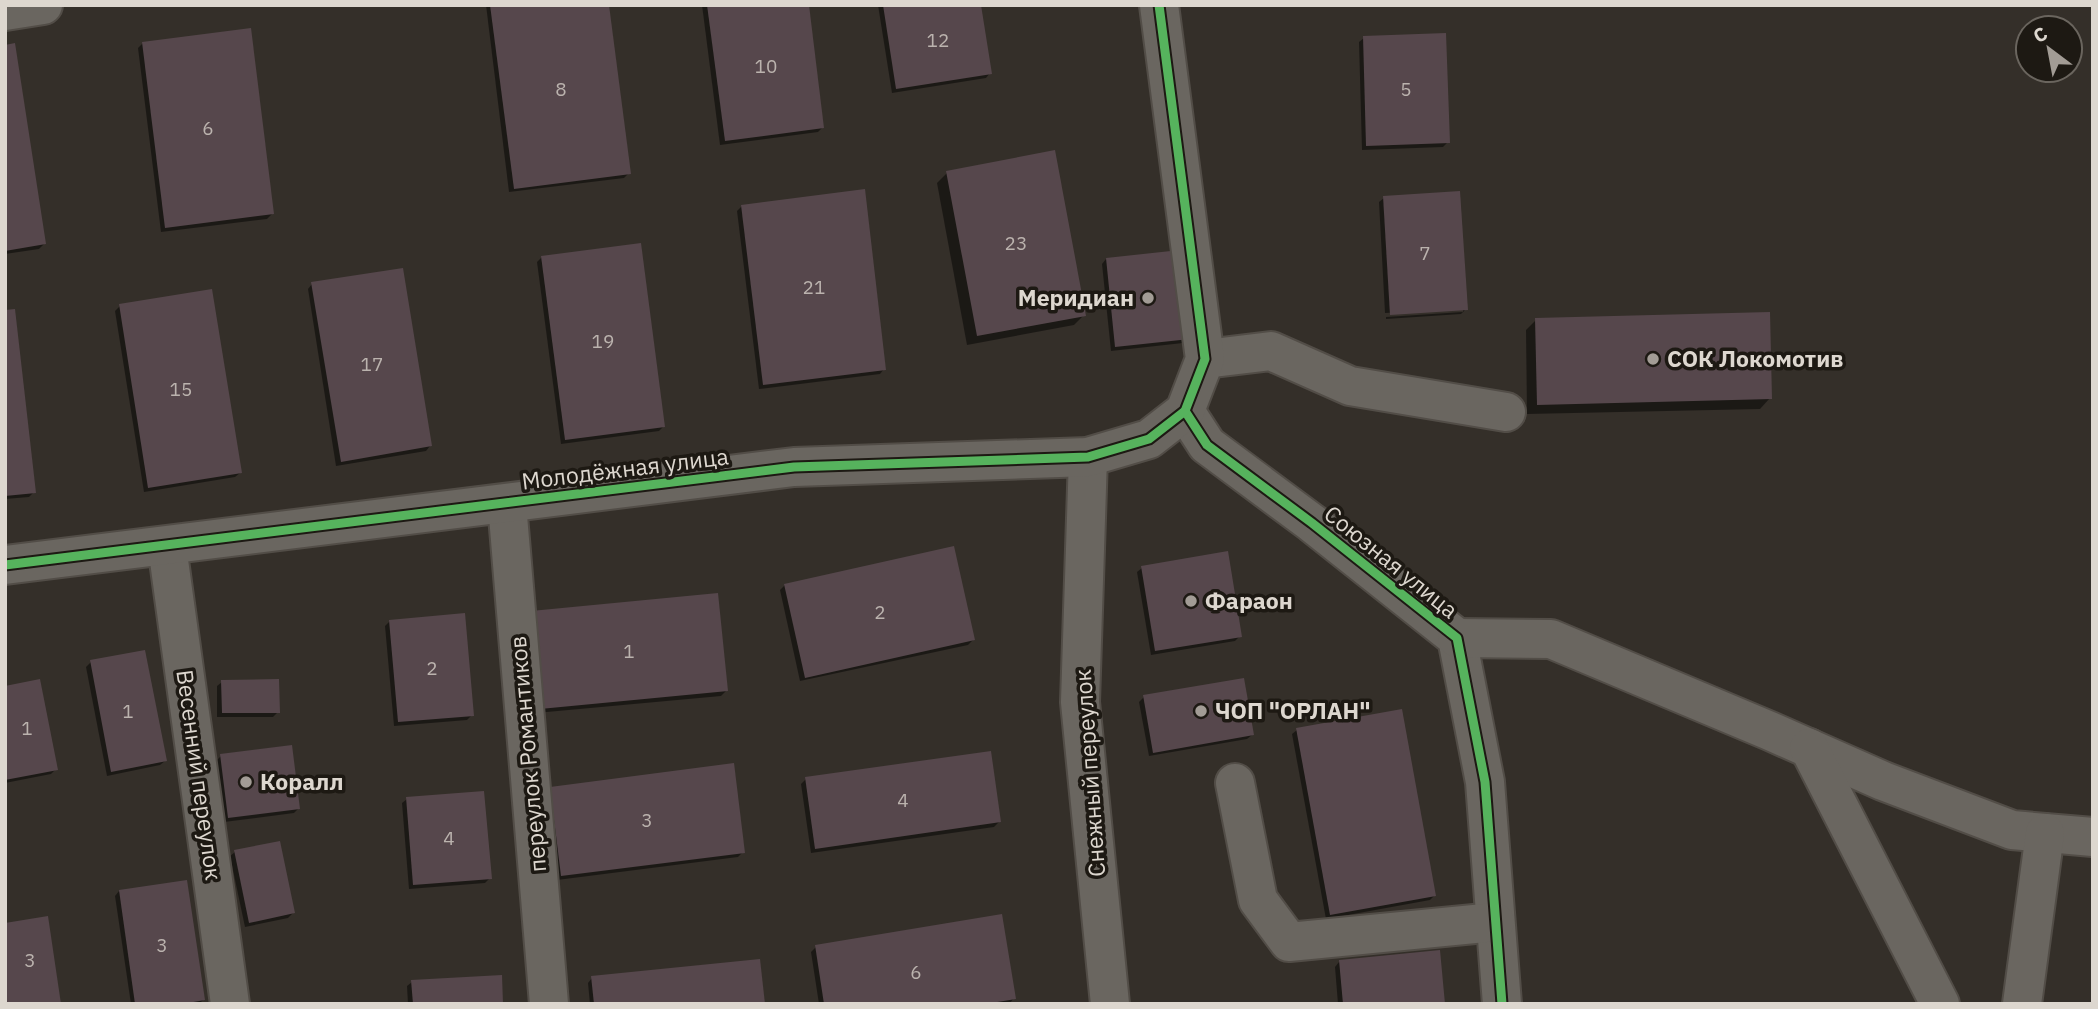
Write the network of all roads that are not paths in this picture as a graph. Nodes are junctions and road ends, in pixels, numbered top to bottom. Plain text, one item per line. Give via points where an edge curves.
1 (43, 5) edge
2 (1159, 5) edge
3 (5, 11) edge
4 (1205, 359) junction
5 (1185, 411) junction
6 (1506, 412) dead end
7 (1088, 457) junction
8 (507, 504) junction
9 (167, 546) junction
10 (5, 565) edge
11 (1457, 638) junction
12 (1809, 748) junction
13 (1235, 783) dead end
14 (2045, 833) junction
15 (2093, 837) edge
16 (1495, 922) junction
17 (230, 1004) edge
18 (549, 1004) edge
19 (1110, 1004) edge
20 (1502, 1004) edge
21 (1940, 1004) edge
22 (2022, 1004) edge

1 - 3 street
2 - 4 street
4 - 5 street
4 - 6 street via 1271,351 1350,386
5 - 7 street, Молодёжная улица via 1149,439
5 - 11 street, Союзная улица via 1207,445
7 - 8 street, Молодёжная улица via 794,467
7 - 19 street, Снежный переулок via 1080,702
8 - 9 street, Молодёжная улица
8 - 18 street, переулок Романтиков
9 - 10 street, Молодёжная улица
9 - 17 street, Весенний переулок
11 - 12 street via 1551,639
11 - 16 street, Союзная улица via 1485,782
12 - 14 street via 1883,782 2012,830
12 - 21 street
13 - 16 street via 1258,900 1289,942
14 - 15 street
14 - 22 street
16 - 20 street, Союзная улица

